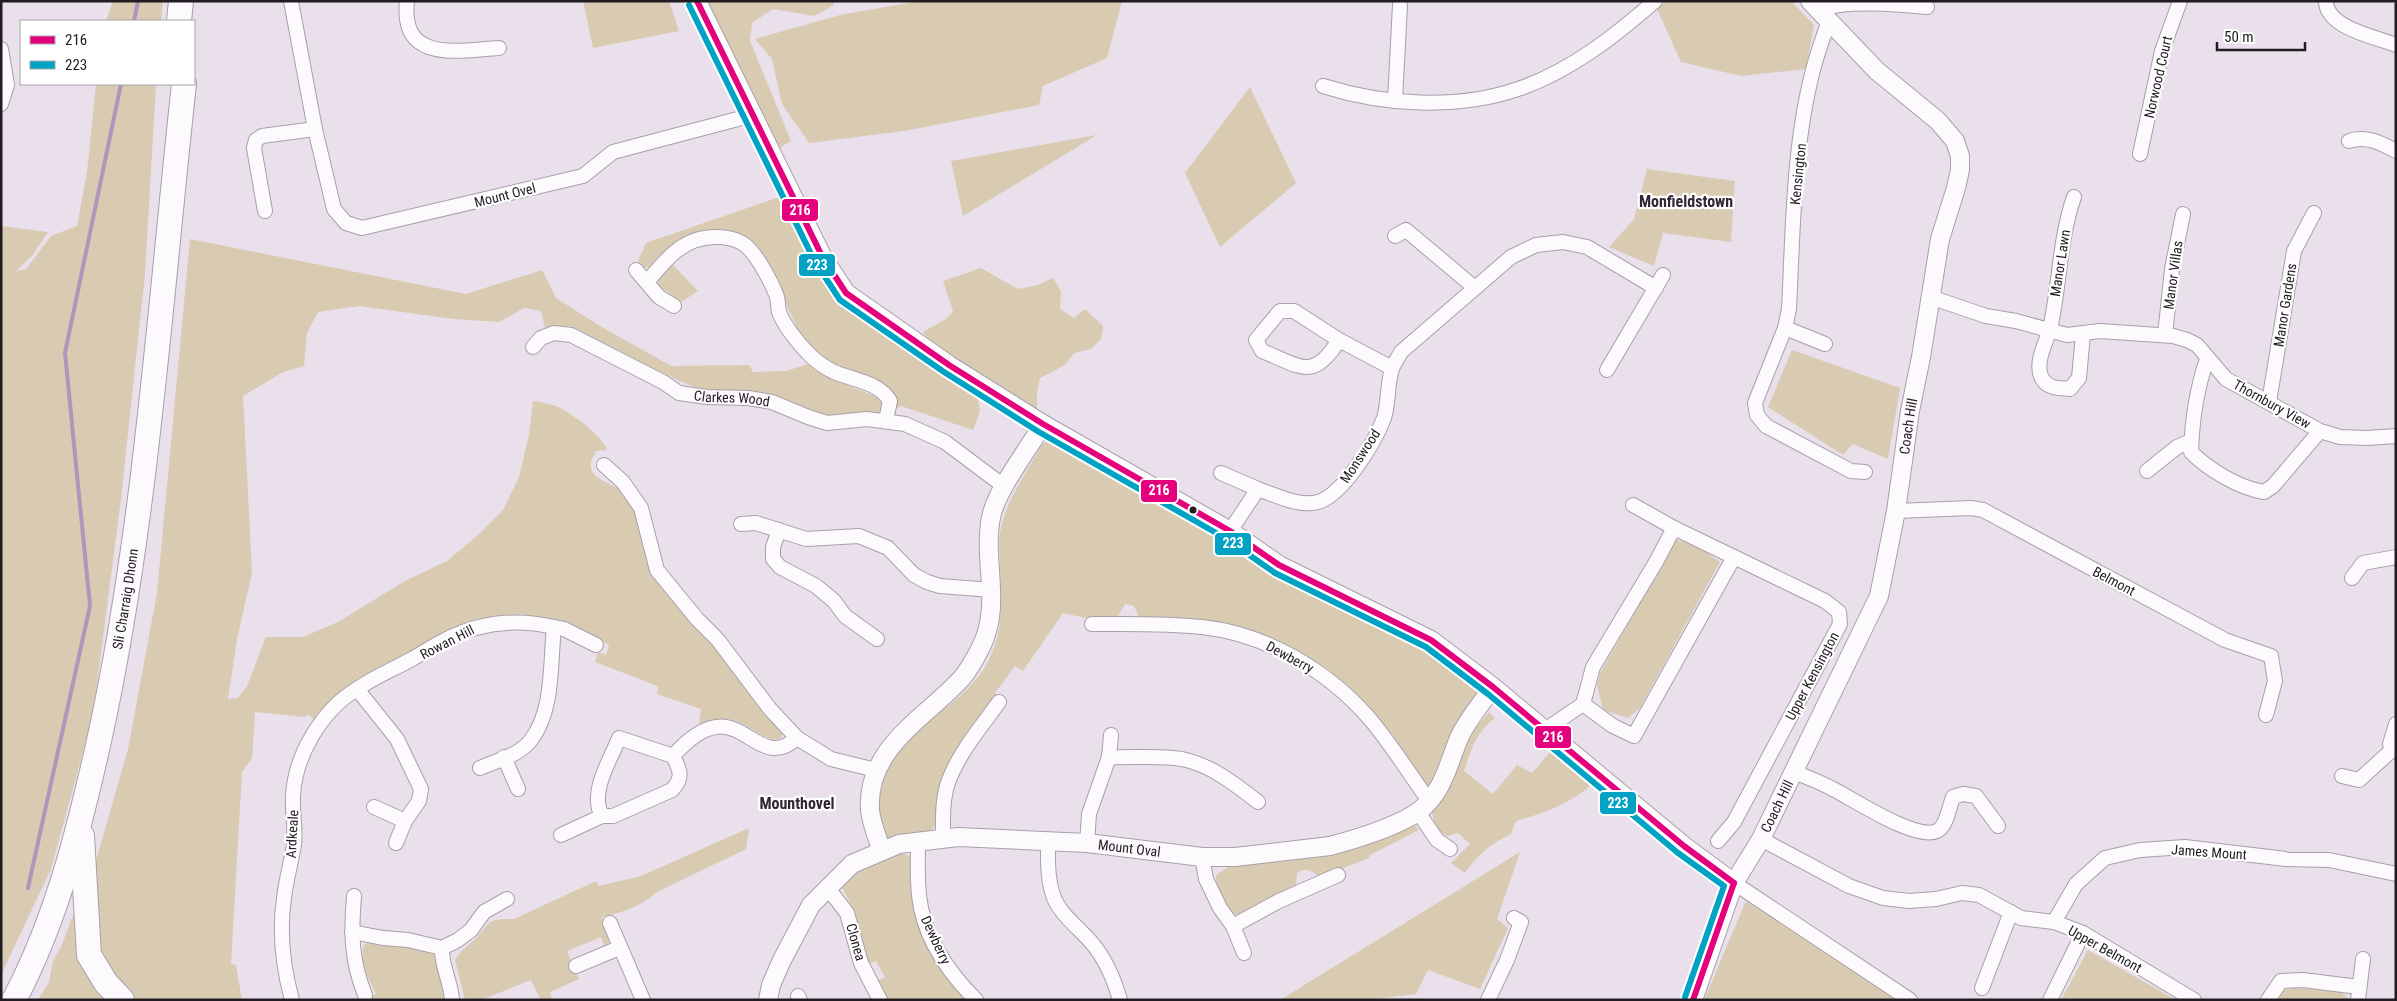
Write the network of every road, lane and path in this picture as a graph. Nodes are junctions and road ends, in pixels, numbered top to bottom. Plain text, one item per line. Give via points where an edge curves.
1 (181, 1) edge
2 (192, 1) edge
3 (291, 1) edge
4 (407, 1) edge
5 (697, 1) edge
6 (1655, 1) edge
7 (2180, 1) edge
8 (2326, 1) edge
9 (1400, 5) dead end
10 (1927, 7) dead end
11 (1819, 11) edge
12 (179, 20) edge
13 (190, 20) edge
14 (2396, 46) edge
15 (499, 48) dead end
16 (1, 49) edge
17 (173, 85) edge
18 (184, 85) edge
19 (1323, 86) dead end
20 (1395, 100) junction
21 (1, 104) edge
22 (753, 115) junction
23 (315, 129) junction
24 (2349, 141) dead end
25 (2396, 151) edge
26 (2140, 154) dead end
27 (173, 184) junction
28 (2074, 197) dead end
29 (265, 211) dead end
30 (2314, 213) dead end
31 (2183, 214) dead end
32 (1395, 236) dead end
33 (636, 270) dead end
34 (1663, 275) dead end
35 (647, 282) junction
36 (1476, 288) junction
37 (1656, 288) junction
38 (1930, 298) junction
39 (674, 306) dead end
40 (1785, 328) junction
41 (2050, 330) junction
42 (2083, 334) junction
43 (2165, 335) junction
44 (1339, 340) junction
45 (1825, 344) dead end
46 (533, 348) dead end
47 (2207, 359) junction
48 (1392, 368) junction
49 (1607, 370) dead end
50 (2269, 402) junction
51 (886, 420) junction
52 (1043, 424) junction
53 (2320, 431) junction
54 (2396, 436) edge
55 (2191, 441) junction
56 (604, 465) dead end
57 (2147, 471) dead end
58 (1865, 472) dead end
59 (1221, 473) dead end
60 (1005, 487) junction
61 (1258, 489) junction
62 (1633, 505) dead end
63 (1896, 511) junction
64 (741, 524) dead end
65 (1674, 528) junction
66 (779, 530) junction
67 (1230, 531) junction
68 (2396, 556) edge
69 (1734, 557) junction
70 (2352, 578) dead end
71 (992, 590) junction
72 (1092, 624) dead end
73 (554, 627) junction
74 (877, 639) dead end
75 (596, 644) dead end
76 (1493, 687) junction
77 (358, 689) junction
78 (999, 702) dead end
79 (1583, 704) junction
80 (2266, 715) dead end
81 (2396, 724) edge
82 (1545, 730) junction
83 (1110, 735) dead end
84 (797, 738) junction
85 (2394, 751) edge
86 (673, 756) junction
87 (504, 757) junction
88 (1109, 757) junction
89 (480, 768) dead end
90 (876, 770) junction
91 (1794, 772) junction
92 (2342, 776) dead end
93 (518, 789) dead end
94 (1258, 802) dead end
95 (1423, 806) junction
96 (374, 807) dead end
97 (602, 816) junction
98 (81, 821) junction
99 (405, 821) junction
100 (1998, 826) dead end
101 (561, 835) dead end
102 (943, 837) junction
103 (1761, 839) junction
104 (918, 840) junction
105 (1048, 841) junction
106 (1718, 841) dead end
107 (396, 843) dead end
108 (1087, 843) junction
109 (1450, 849) dead end
110 (881, 850) junction
111 (1202, 857) junction
112 (2396, 874) edge
113 (1338, 875) dead end
114 (1734, 883) junction
115 (828, 887) junction
116 (354, 896) dead end
117 (507, 899) dead end
118 (2011, 912) junction
119 (1514, 918) dead end
120 (2054, 922) junction
121 (610, 923) dead end
122 (1233, 926) junction
123 (352, 932) junction
124 (2084, 934) junction
125 (442, 948) junction
126 (619, 948) junction
127 (1244, 953) dead end
128 (2362, 959) dead end
129 (576, 966) dead end
130 (1982, 988) dead end
131 (2358, 993) edge
132 (365, 995) dead end
133 (14, 1000) edge
134 (122, 1000) edge
135 (292, 1000) edge
136 (452, 1000) edge
137 (642, 1000) edge
138 (768, 1000) edge
139 (880, 1000) edge
140 (976, 1000) edge
141 (1120, 1000) edge
142 (1488, 1000) edge
143 (1693, 1000) edge
144 (1910, 1000) edge
145 (2050, 1000) edge
146 (2194, 1000) edge
147 (2268, 1000) edge

1 - 12 highway
2 - 13 highway
3 - 23 street, Mount Ovel
4 - 15 street via 408,24 416,40 427,48 444,52
5 - 22 street
6 - 20 street via 1606,41 1568,66 1518,89 1479,99
7 - 26 street, Norwood Court via 2162,50
8 - 14 street via 2331,18
9 - 20 street
10 - 11 street via 1837,2
11 - 38 street, Coach Hill via 1877,71 1938,121 1955,141 1960,170 1940,239
11 - 40 street, Kensington via 1796,178 1790,309
16 - 21 street via 6,85
17 - 27 highway, Sli Charraig Dhonn
18 - 27 highway, Sli Charraig Dhonn
19 - 20 street
22 - 23 street, Mount Ovel via 613,152 583,176 362,228 346,223 334,209
22 - 52 street via 822,256 846,293 949,365
23 - 29 street via 262,136 256,140 254,148
24 - 25 street via 2358,138 2380,142
27 - 98 highway, Sli Charraig Dhonn via 130,569 113,678
28 - 41 street, Manor Lawn via 2062,243
30 - 50 street, Manor Gardens via 2294,251
31 - 43 street, Manor Villas via 2172,269
32 - 36 street via 1406,230
33 - 35 street
34 - 37 street
35 - 39 street via 659,297
35 - 51 street via 667,257 684,244 708,236 744,244 766,273 780,312 805,350 819,364 885,392 890,401
36 - 37 street, Monswood via 1511,257 1536,245 1563,242 1587,247
36 - 48 street, Monswood via 1401,352
37 - 49 street
38 - 41 street, Thornbury View via 1986,316
38 - 63 street, Coach Hill
40 - 45 street
40 - 58 street, Kensington via 1755,403 1757,415 1766,426 1851,471
41 - 42 street, Thornbury View via 2067,335
41 - 42 street, Manor Lawn via 2039,367 2043,380 2054,388 2070,389 2079,378
42 - 43 street, Thornbury View
43 - 47 street, Thornbury View via 2197,345
44 - 44 street via 1328,358 1316,367 1300,366 1262,351 1256,340 1280,311 1294,311
44 - 48 street
46 - 51 street, Clarkes Wood via 541,338 563,333 583,340 679,393 772,402 827,422
47 - 50 street, Thornbury View via 2226,379
47 - 55 street
48 - 61 street, Monswood via 1384,417 1343,485 1328,498 1314,503 1297,502
50 - 53 street, Thornbury View
51 - 60 street, Clarkes Wood via 926,431
52 - 60 street
52 - 67 street
53 - 54 street, Thornbury View via 2349,437
53 - 55 street via 2273,486 2264,492 2253,490 2203,463 2191,452
55 - 57 street via 2177,447
56 - 84 street via 623,482 641,508 657,570
59 - 61 street, Monswood
60 - 71 street via 992,512
61 - 67 street
62 - 65 street, Upper Kensington
63 - 80 street, Belmont via 1983,510 2225,640 2271,656 2276,681
63 - 91 street, Coach Hill via 1879,596
64 - 66 street via 756,523
65 - 69 street, Upper Kensington
65 - 79 street via 1593,667
66 - 71 street via 806,540 860,536 888,548 914,575 927,582
66 - 74 street via 773,547 774,559 780,567 816,586 834,601 845,616
67 - 76 street via 1279,565 1431,640
68 - 70 street via 2363,563
69 - 79 street via 1634,736
69 - 106 street, Upper Kensington via 1825,601 1839,612 1840,624 1734,822
71 - 90 street via 990,625 962,678 888,749
72 - 95 street, Dewberry via 1203,627 1271,645 1310,666 1338,688 1389,742
73 - 75 street, Rowan Hill
73 - 77 street, Rowan Hill via 508,621 478,625 382,672
73 - 87 street via 546,706 530,741
76 - 82 street
76 - 95 street, Mount Oval via 1466,724 1440,787
77 - 99 street via 397,739 421,790 419,801
77 - 135 street, Ardkeale via 327,715 304,752 297,774 293,794 294,844 282,921 284,964
78 - 102 street via 948,780 943,805
79 - 82 street
81 - 85 street via 2390,744
82 - 114 street
83 - 88 street
84 - 86 street via 788,747 776,749 762,746 738,730 712,726 698,732
84 - 90 street via 830,760
85 - 92 street via 2360,780
86 - 97 street via 681,772 680,782 672,790 613,816
86 - 97 street via 619,738 597,793
87 - 89 street
87 - 93 street
88 - 94 street via 1181,758 1230,780
88 - 108 street via 1089,814
90 - 110 street via 870,812
91 - 100 street via 1833,789 1884,818 1924,834 1938,831 1944,824 1953,797 1963,794 1976,796
91 - 103 street, Coach Hill
95 - 109 street, Dewberry via 1437,840
95 - 111 street, Mount Oval via 1375,832 1330,846 1236,858
96 - 99 street
97 - 101 street
98 - 133 highway, Sli Charraig Dhonn via 62,886
98 - 134 highway via 89,955 106,983
99 - 107 street
102 - 104 street, Mount Oval
102 - 105 street, Mount Oval
103 - 114 street, Coach Hill
103 - 118 street, Upper Belmont via 1849,886 1884,898 1936,900 1962,893 1979,894
104 - 110 street, Mount Oval
104 - 140 street, Dewberry via 919,896 925,921 941,957
105 - 108 street, Mount Oval
105 - 141 street via 1048,875 1055,899 1104,961
108 - 111 street, Mount Oval
110 - 115 street, Mount Oval via 852,864
111 - 122 street via 1206,879
112 - 120 street, James Mount via 2329,860 2185,847 2140,850 2104,858 2076,884
113 - 122 street
114 - 143 street, Coach Hill
114 - 144 street
115 - 138 street, Mount Oval via 811,905 794,935 771,985
115 - 139 street, Clonea via 847,913 857,952
116 - 123 street
117 - 125 street via 484,912 471,930
118 - 120 street, Upper Belmont via 2021,918
118 - 130 street
119 - 142 street via 1520,922
120 - 124 street, Upper Belmont
121 - 126 street
122 - 127 street
123 - 125 street
123 - 132 street via 356,972
124 - 145 street
124 - 146 street, Upper Belmont
125 - 136 street
126 - 129 street
126 - 137 street
128 - 131 street
131 - 147 street via 2303,980 2282,981

